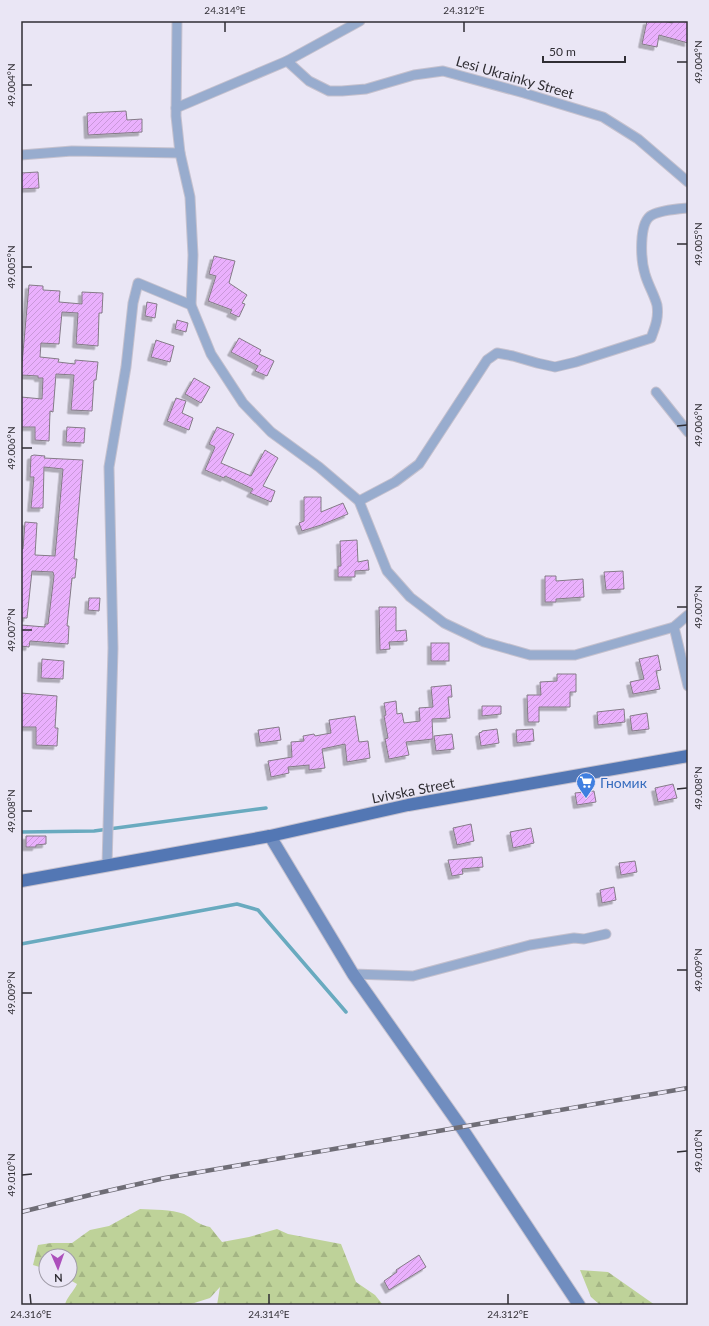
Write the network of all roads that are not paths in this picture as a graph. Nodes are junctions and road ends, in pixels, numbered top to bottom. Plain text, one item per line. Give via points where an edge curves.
1 (177, 21) edge
2 (360, 21) edge
3 (287, 61) junction
4 (176, 108) junction
5 (21, 154) edge
6 (180, 154) junction
7 (688, 182) edge
8 (688, 208) edge
9 (191, 305) junction
10 (656, 392) dead end
11 (688, 432) edge
12 (359, 501) junction
13 (688, 615) edge
14 (674, 627) junction
15 (688, 686) edge
16 (688, 756) edge
17 (270, 836) junction
18 (107, 865) junction
19 (21, 881) edge
20 (606, 934) dead end
21 (353, 974) junction
22 (579, 1305) edge

1 - 4 street
2 - 3 street
3 - 4 street
3 - 7 street, Lesi Ukrainky Street via 309,81 329,91 366,89 414,75 443,71 524,93 603,117 638,139
4 - 6 street
5 - 6 street via 72,151
6 - 9 street via 190,197 193,255
8 - 12 street via 651,215 646,220 642,251 645,274 657,306 657,322 651,338 556,367 497,353 487,360 419,464 394,482
9 - 12 street via 211,354 243,403 271,432 319,466
9 - 18 street via 138,283 133,303 126,367 109,467 112,648
10 - 11 street
12 - 14 street via 387,571 410,597 444,623 484,642 530,655 575,655
13 - 14 street
14 - 15 street
16 - 17 main road, Lvivska Street via 408,805
17 - 18 main road, Lvivska Street
17 - 21 street
18 - 19 main road, Lvivska Street
20 - 21 street via 530,945 413,976
21 - 22 street via 461,1127

